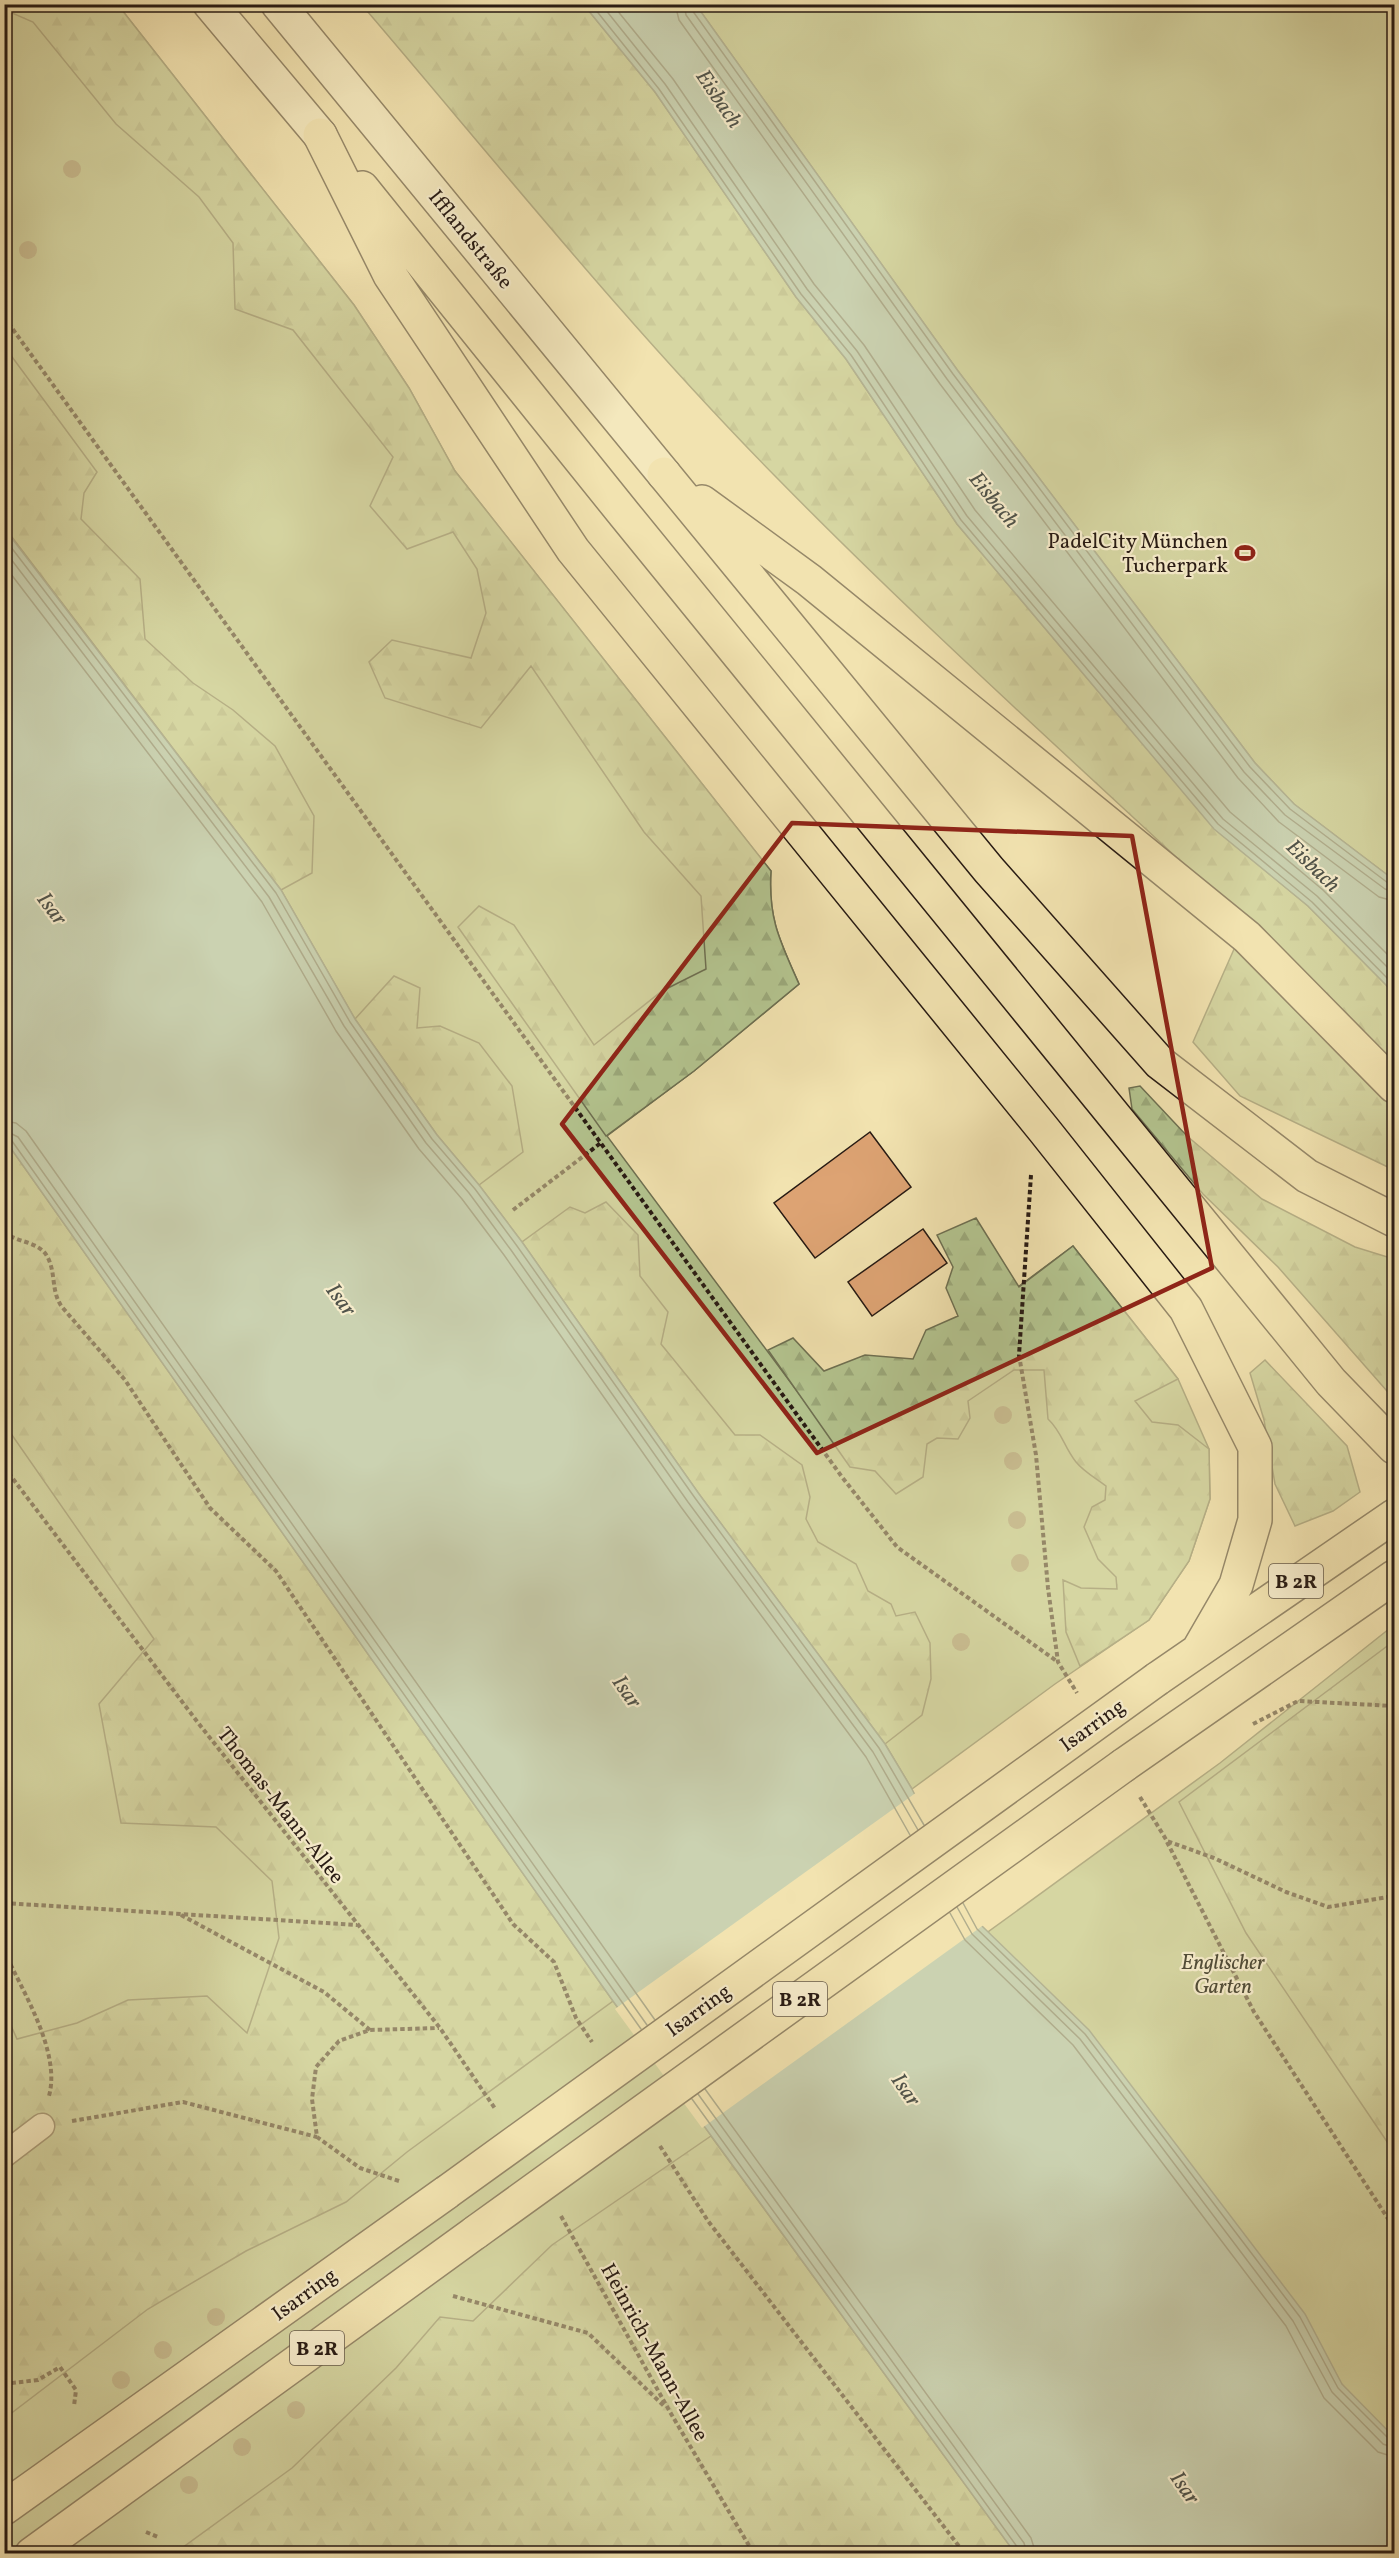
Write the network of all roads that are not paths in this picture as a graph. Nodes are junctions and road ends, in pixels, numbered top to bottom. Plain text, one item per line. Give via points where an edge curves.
1 (210, 4) edge
2 (278, 4) edge
3 (320, 135) junction
4 (664, 474) junction
5 (1395, 1086) edge
6 (1395, 1220) edge
7 (1395, 1447) edge
8 (1395, 1516) edge
9 (1395, 1577) edge
10 (1199, 1649) junction
11 (42, 2126) road end
12 (4, 2155) edge
13 (4, 2508) edge
14 (32, 2553) edge

1 - 3 main road
2 - 4 main road, Ifflandstraße
3 - 7 highway via 632,525 1331,1382
3 - 10 highway via 390,274 573,550 1186,1309 1255,1447 1255,1520 1236,1585
4 - 5 highway via 809,580 1247,937
4 - 6 highway via 989,870 1160,1063 1306,1176
8 - 10 highway, Isarring / B 2R
9 - 14 highway, B 2R, bridge via 1187,1720
10 - 13 highway, Isarring / B 2R, bridge
11 - 12 lane

